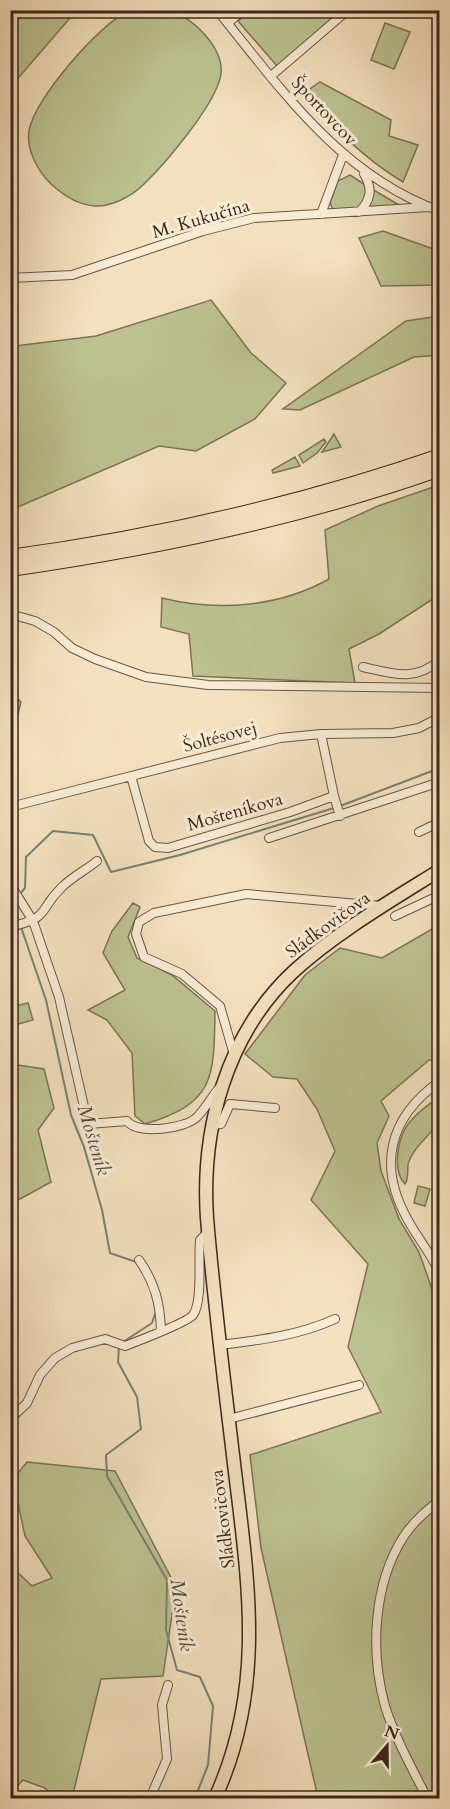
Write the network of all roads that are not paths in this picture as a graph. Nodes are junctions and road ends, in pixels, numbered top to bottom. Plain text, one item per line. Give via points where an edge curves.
1 (217, 10) edge
2 (243, 10) edge
3 (348, 10) edge
4 (228, 23) junction
5 (272, 76) junction
6 (343, 155) junction
7 (363, 171) junction
8 (429, 207) junction
9 (440, 211) edge
10 (359, 212) junction
11 (321, 214) junction
12 (10, 278) edge
13 (440, 456) edge
14 (440, 469) edge
15 (10, 556) edge
16 (10, 569) edge
17 (10, 614) edge
18 (440, 660) edge
19 (363, 668) dead end
20 (440, 688) edge
21 (440, 717) edge
22 (321, 734) junction
23 (131, 776) junction
24 (440, 782) edge
25 (337, 806) junction
26 (10, 807) edge
27 (440, 822) edge
28 (419, 832) dead end
29 (269, 838) dead end
30 (98, 861) dead end
31 (440, 870) edge
32 (10, 884) edge
33 (440, 895) edge
34 (384, 906) junction
35 (396, 916) dead end
36 (33, 921) junction
37 (10, 927) edge
38 (234, 1056) junction
39 (440, 1081) edge
40 (222, 1085) junction
41 (275, 1108) dead end
42 (211, 1125) junction
43 (208, 1232) junction
44 (139, 1260) dead end
45 (440, 1274) edge
46 (335, 1319) dead end
47 (161, 1330) junction
48 (220, 1345) junction
49 (359, 1385) dead end
50 (10, 1419) edge
51 (229, 1419) junction
52 (440, 1500) edge
53 (168, 1685) dead end
54 (150, 1798) edge
55 (215, 1798) edge
56 (427, 1798) edge

1 - 4 street, Športovcov
2 - 4 street
3 - 5 street
4 - 5 street, Športovcov
5 - 6 street, Športovcov
6 - 7 street, Športovcov
6 - 11 street
7 - 8 street, Športovcov
7 - 10 street via 370,192 368,202
8 - 9 street, M. Kukučína
8 - 10 street, M. Kukučína
10 - 11 street, M. Kukučína
11 - 12 street, M. Kukučína via 231,223 72,275
13 - 15 highway via 235,515 142,535
14 - 16 highway via 322,506 194,537
17 - 20 street via 35,621 95,660 146,677 208,685
18 - 19 street via 426,671 412,675
21 - 22 street, Šoltésovej via 419,728 393,733
22 - 23 street, Šoltésovej via 280,738
22 - 25 street
23 - 25 street, Mošteníkova via 155,847 179,844 290,812
23 - 26 street, Šoltésovej
24 - 25 street, Mošteníkova
25 - 29 street, Mošteníkova
27 - 28 street
30 - 36 street via 61,888 46,911
31 - 34 main road, Sládkovičova
32 - 36 street
33 - 35 street, Sládkovičova
34 - 38 main road, Sládkovičova via 287,978
34 - 38 street via 246,894 154,913 139,921 136,934 144,957 182,974 220,1006
36 - 37 street
36 - 40 street via 59,997 88,1124 127,1121 145,1130 168,1128 195,1119
38 - 40 main road, Sládkovičova
39 - 45 street via 402,1118 393,1140 390,1163 400,1206
40 - 42 main road, Sládkovičova
41 - 42 street via 230,1104 221,1124
42 - 43 main road, Sládkovičova via 204,1177
43 - 47 street, Sládkovičova via 200,1240 198,1302 193,1315
43 - 48 main road, Sládkovičova
44 - 47 street via 152,1278 160,1306
46 - 48 street via 307,1331
47 - 50 street, Sládkovičova via 125,1346 105,1339 72,1348 55,1358 40,1375 27,1403
48 - 51 main road, Sládkovičova
49 - 51 street
51 - 55 main road, Sládkovičova via 248,1584 251,1648 245,1702
52 - 56 street via 403,1537 387,1573 376,1641 377,1669 386,1708
53 - 54 street via 162,1705 167,1759

